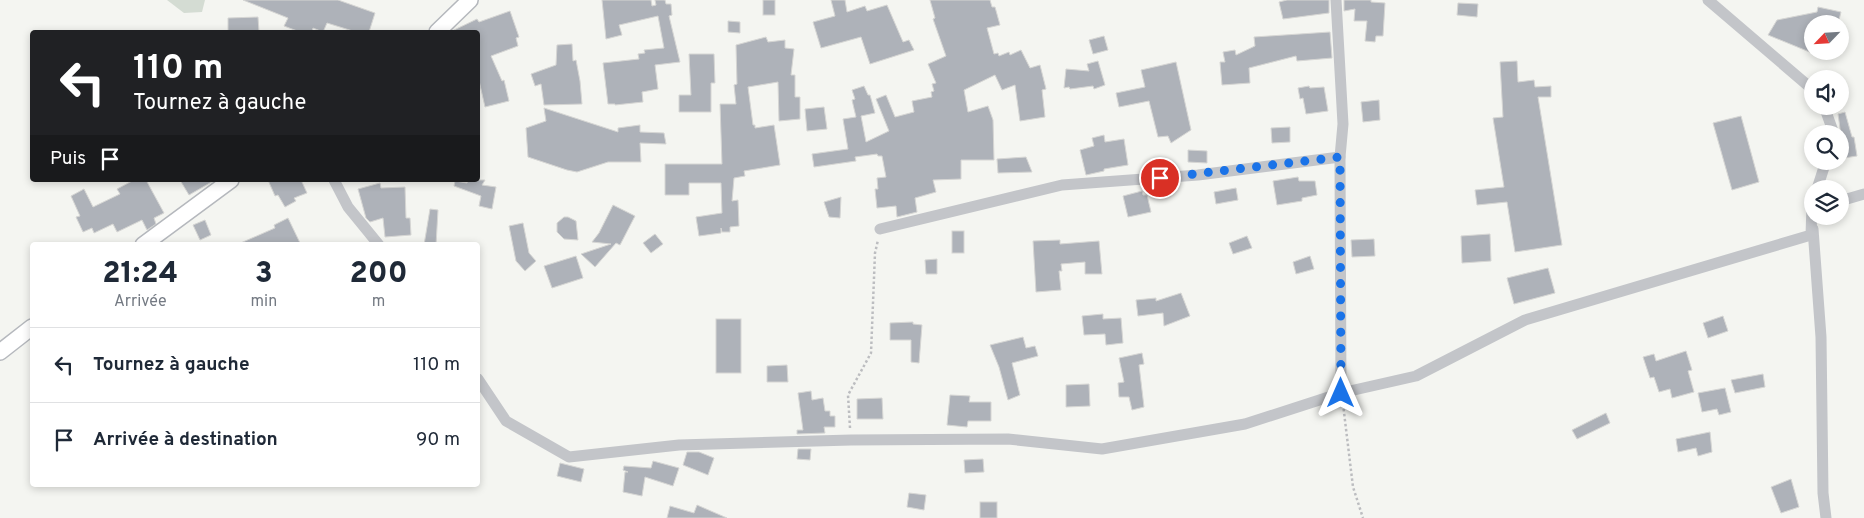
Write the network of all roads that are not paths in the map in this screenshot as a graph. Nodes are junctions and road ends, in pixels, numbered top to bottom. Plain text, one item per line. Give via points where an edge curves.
1 (470, 0) edge
2 (1336, 0) edge
3 (1708, 0) edge
4 (440, 30) edge
5 (1804, 82) edge
6 (1340, 157) junction
7 (228, 182) edge
8 (335, 182) edge
9 (1864, 194) edge
10 (1849, 198) edge
11 (1811, 225) edge
12 (1813, 225) edge
13 (880, 229) road end
14 (147, 242) edge
15 (377, 242) edge
16 (30, 329) edge
17 (0, 352) edge
18 (480, 382) edge
19 (1341, 393) junction
20 (1826, 518) edge

1 - 4 street
2 - 6 street via 1343,124
3 - 5 street
6 - 13 street via 1198,175 1062,185
6 - 19 street
7 - 14 street
8 - 15 street via 348,207
9 - 10 street
11 - 19 street via 1811,235 1525,320 1416,376
12 - 20 street via 1821,338
16 - 17 street
18 - 19 street via 506,420 569,457 679,445 851,440 1008,439 1102,449 1245,424

